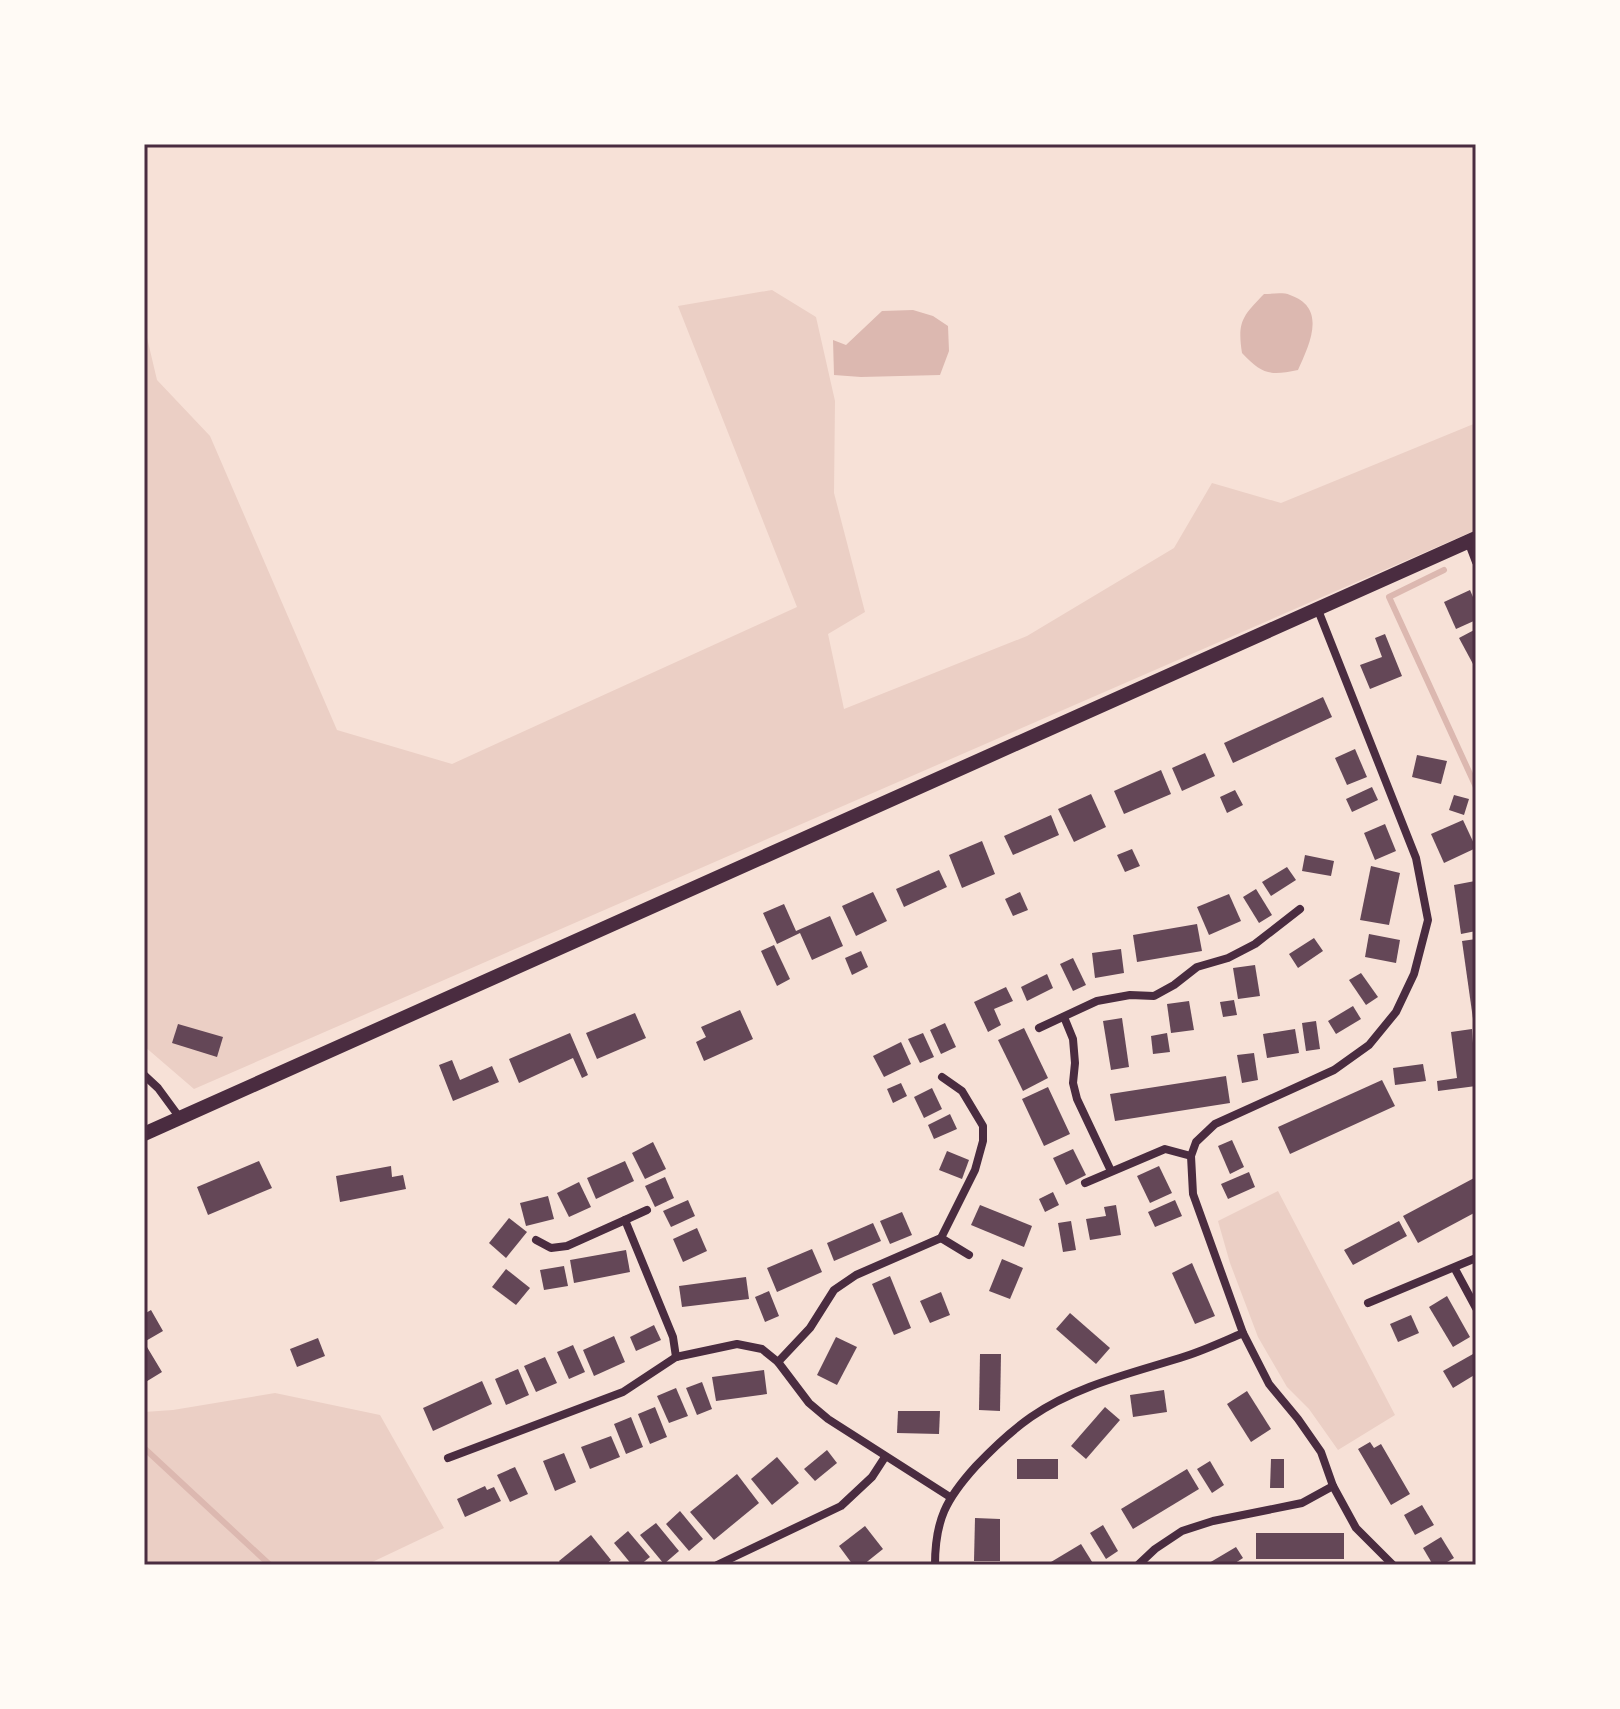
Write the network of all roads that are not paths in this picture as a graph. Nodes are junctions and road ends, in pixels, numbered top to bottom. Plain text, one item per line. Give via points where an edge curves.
1 (1472, 540) edge
2 (1476, 562) edge
3 (1318, 610) junction
4 (1300, 909) dead end
5 (1064, 1017) junction
6 (1039, 1028) dead end
7 (144, 1075) edge
8 (942, 1077) dead end
9 (180, 1118) junction
10 (144, 1134) edge
11 (1191, 1156) junction
12 (1111, 1171) junction
13 (1085, 1183) dead end
14 (647, 1210) dead end
15 (625, 1220) junction
16 (941, 1238) junction
17 (536, 1240) dead end
18 (969, 1255) dead end
19 (1476, 1258) edge
20 (1455, 1269) junction
21 (1368, 1303) dead end
22 (1476, 1308) edge
23 (1243, 1333) junction
24 (676, 1357) junction
25 (778, 1362) junction
26 (885, 1457) junction
27 (448, 1458) dead end
28 (1333, 1486) junction
29 (950, 1497) junction
30 (717, 1565) edge
31 (935, 1565) edge
32 (1138, 1565) edge
33 (1393, 1565) edge

1 - 2 street
1 - 3 street
3 - 9 street
3 - 11 street via 1416,858 1428,920 1414,974 1396,1012 1369,1045 1334,1070 1215,1124 1196,1142
4 - 5 street via 1255,944 1197,967 1154,996 1097,1001
5 - 6 street
5 - 12 street via 1073,1039 1077,1099
7 - 9 street
8 - 16 street via 962,1091 983,1126 983,1141 975,1170
9 - 10 street
11 - 12 street via 1165,1149
11 - 23 street via 1193,1194
12 - 13 street
14 - 15 street
15 - 17 street via 567,1246 551,1248
15 - 24 street via 673,1337
16 - 18 street
16 - 25 street via 834,1290 810,1328
19 - 20 street
20 - 21 street
20 - 22 street
23 - 28 street via 1269,1384 1321,1452
23 - 29 street via 1129,1372 1033,1415 987,1454
24 - 25 street via 737,1344 762,1349
24 - 27 street via 623,1392
25 - 26 street via 809,1403
26 - 29 street
26 - 30 street via 841,1506
28 - 32 street via 1302,1503 1182,1531
28 - 33 street via 1356,1528
29 - 31 street via 935,1537

